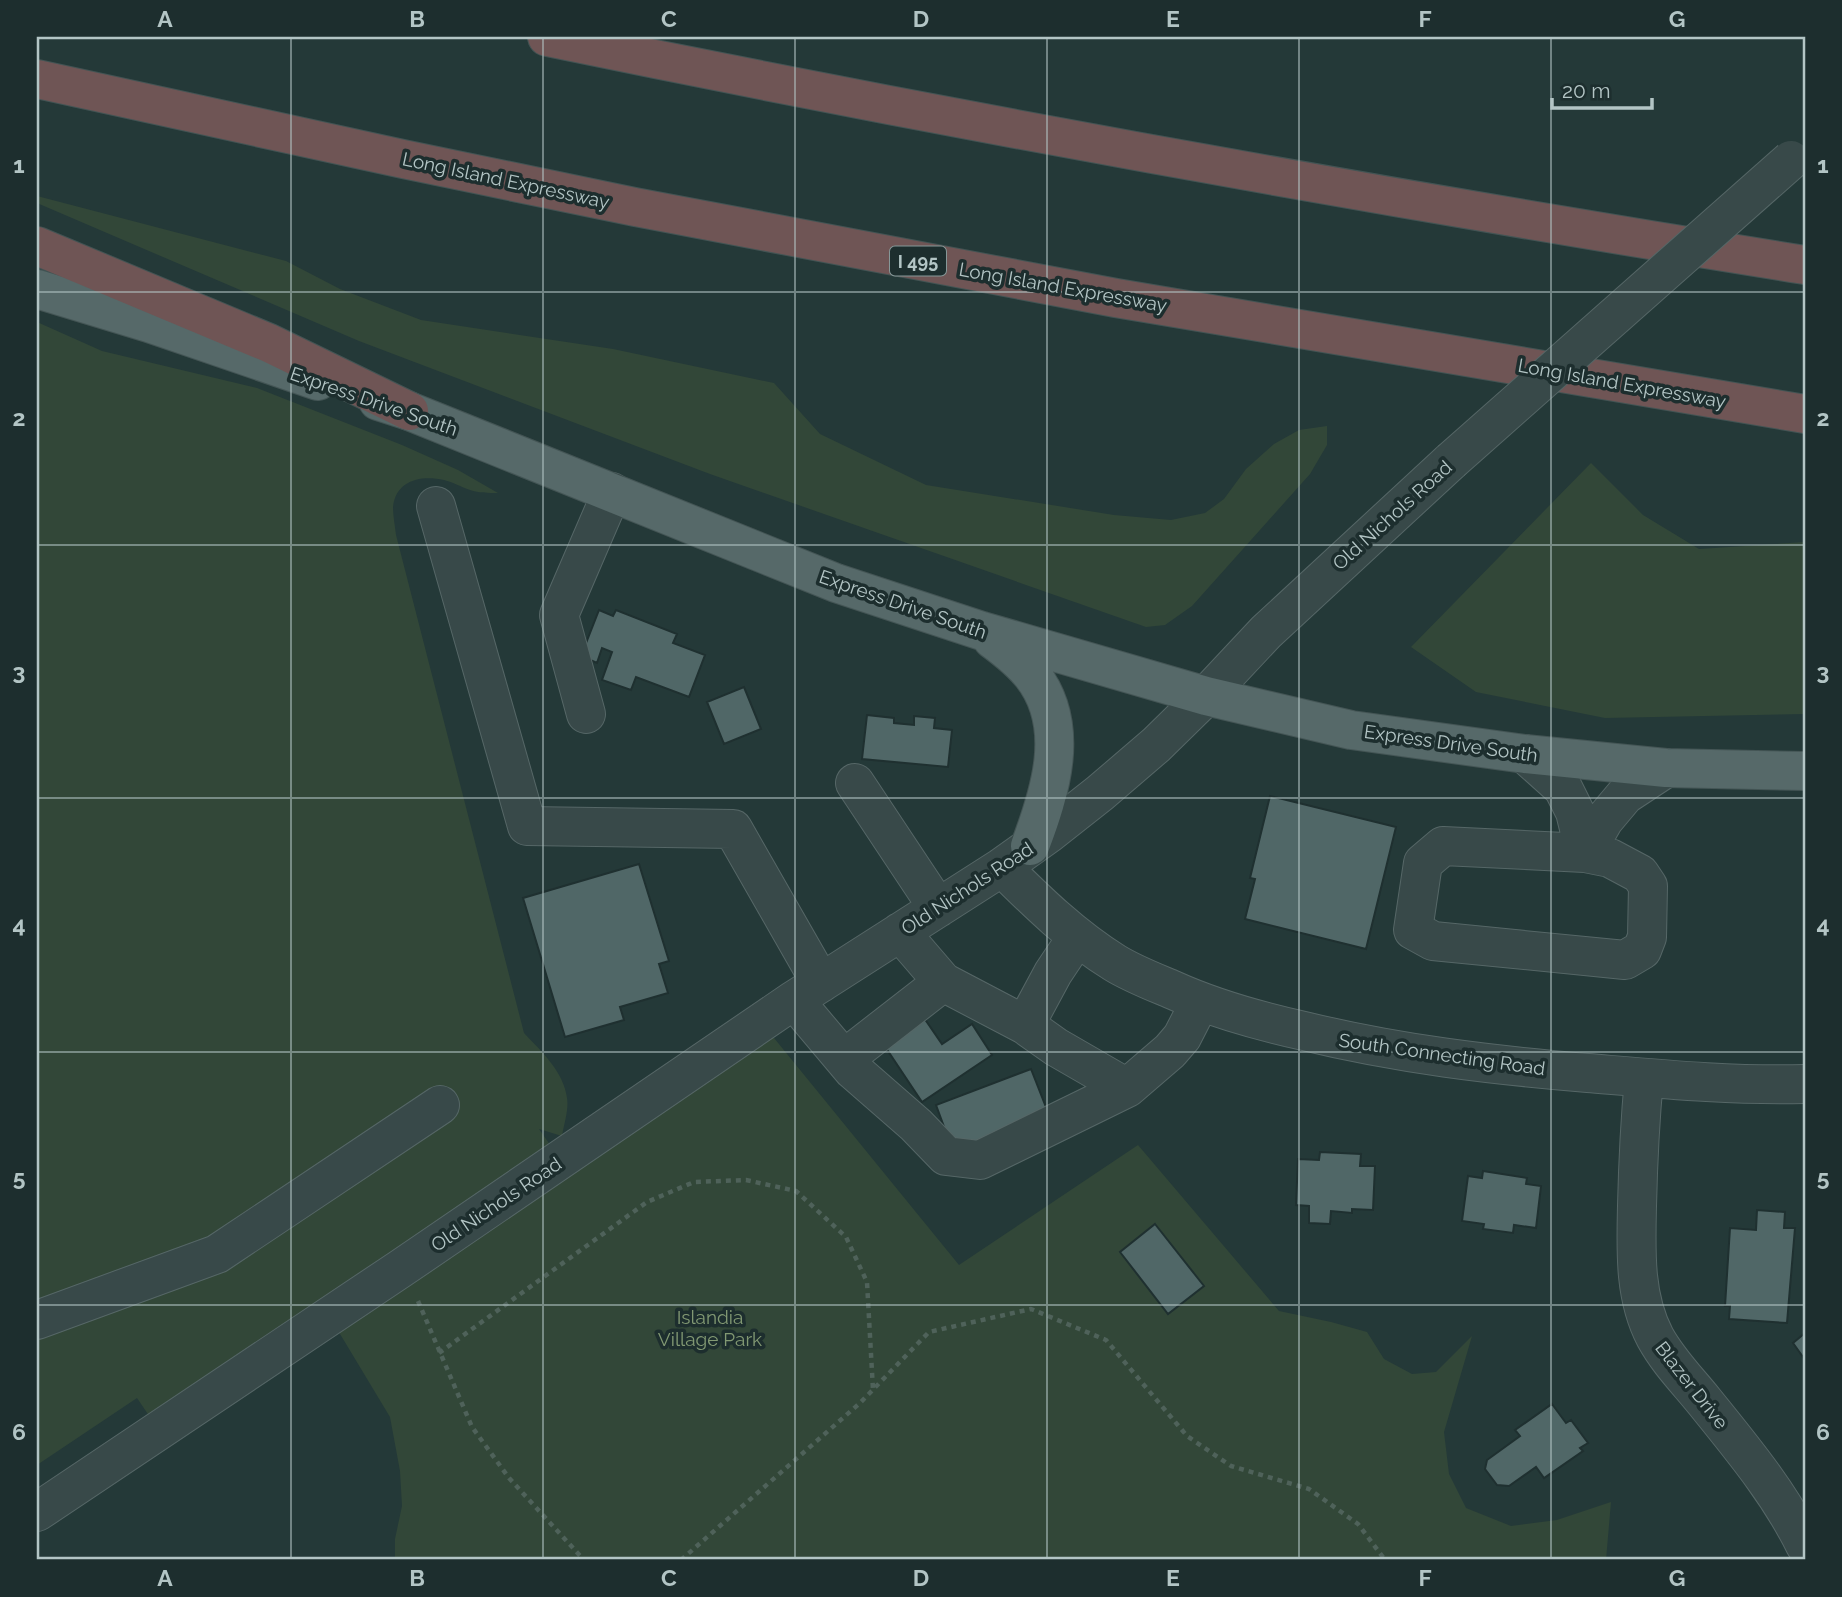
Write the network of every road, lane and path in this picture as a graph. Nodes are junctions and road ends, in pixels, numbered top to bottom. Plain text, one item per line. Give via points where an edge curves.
1 (547, 37) edge
2 (37, 79) edge
3 (1798, 154) edge
4 (37, 246) edge
5 (1805, 265) edge
6 (37, 289) edge
7 (409, 411) junction
8 (1805, 414) edge
9 (612, 492) junction
10 (436, 506) dead end
11 (982, 631) junction
12 (1206, 696) junction
13 (586, 714) dead end
14 (1525, 754) junction
15 (1667, 768) junction
16 (1805, 771) edge
17 (855, 783) dead end
18 (1585, 853) junction
19 (1016, 857) junction
20 (937, 908) junction
21 (900, 932) junction
22 (1077, 937) junction
23 (943, 982) junction
24 (807, 991) junction
25 (1200, 1002) junction
26 (1025, 1025) junction
27 (844, 1059) junction
28 (1644, 1078) junction
29 (1805, 1084) edge
30 (1127, 1088) junction
31 (440, 1105) dead end
32 (415, 1294) dead end
33 (37, 1320) edge
34 (439, 1353) junction
35 (873, 1390) junction
36 (37, 1512) edge
37 (1805, 1545) edge
38 (583, 1560) edge
39 (681, 1560) edge
40 (1385, 1560) edge

1 - 5 highway via 1132,149
2 - 8 highway, Long Island Expressway / I 495 via 635,207 1090,293
3 - 12 street, Old Nichols Road, bridge via 1451,461 1276,623
4 - 7 highway via 269,343
6 - 7 main road, Express Drive South
7 - 9 main road, Express Drive South
9 - 11 main road, Express Drive South via 836,583
9 - 13 street via 559,615
10 - 24 street via 527,826 733,829
11 - 12 main road, Express Drive South
11 - 19 main road via 1034,677 1055,736 1043,812
12 - 14 main road, Express Drive South via 1351,730
12 - 19 street, Old Nichols Road via 1100,793
14 - 15 main road, Express Drive South
14 - 18 street via 1563,788 1575,812
15 - 16 main road, Express Drive South
15 - 18 street via 1625,795
17 - 20 street
18 - 18 street via 1610,858 1640,874 1648,886 1647,937 1642,950 1625,960 1433,941 1413,930 1423,863 1443,846
19 - 20 street, Old Nichols Road
19 - 22 street, South Connecting Road via 1045,910
20 - 21 street, Old Nichols Road
21 - 23 street
21 - 24 street, Old Nichols Road
22 - 25 street, South Connecting Road via 1117,964
22 - 26 street
23 - 26 street
23 - 27 street
24 - 27 street
24 - 36 street, Old Nichols Road
25 - 28 street, South Connecting Road via 1356,1044
25 - 30 street via 1182,1037
26 - 30 street
27 - 30 street via 946,1156 980,1160
28 - 29 street, South Connecting Road
28 - 37 street, Blazer Drive via 1638,1139 1637,1274 1654,1336 1754,1463
31 - 33 street via 217,1254
32 - 34 path
34 - 35 path via 648,1202 694,1182 746,1180 796,1191 846,1237 867,1282
34 - 38 path via 472,1427 509,1478
35 - 39 path
35 - 40 path via 929,1332 1031,1309 1107,1340 1187,1436 1231,1466 1309,1489 1358,1524

